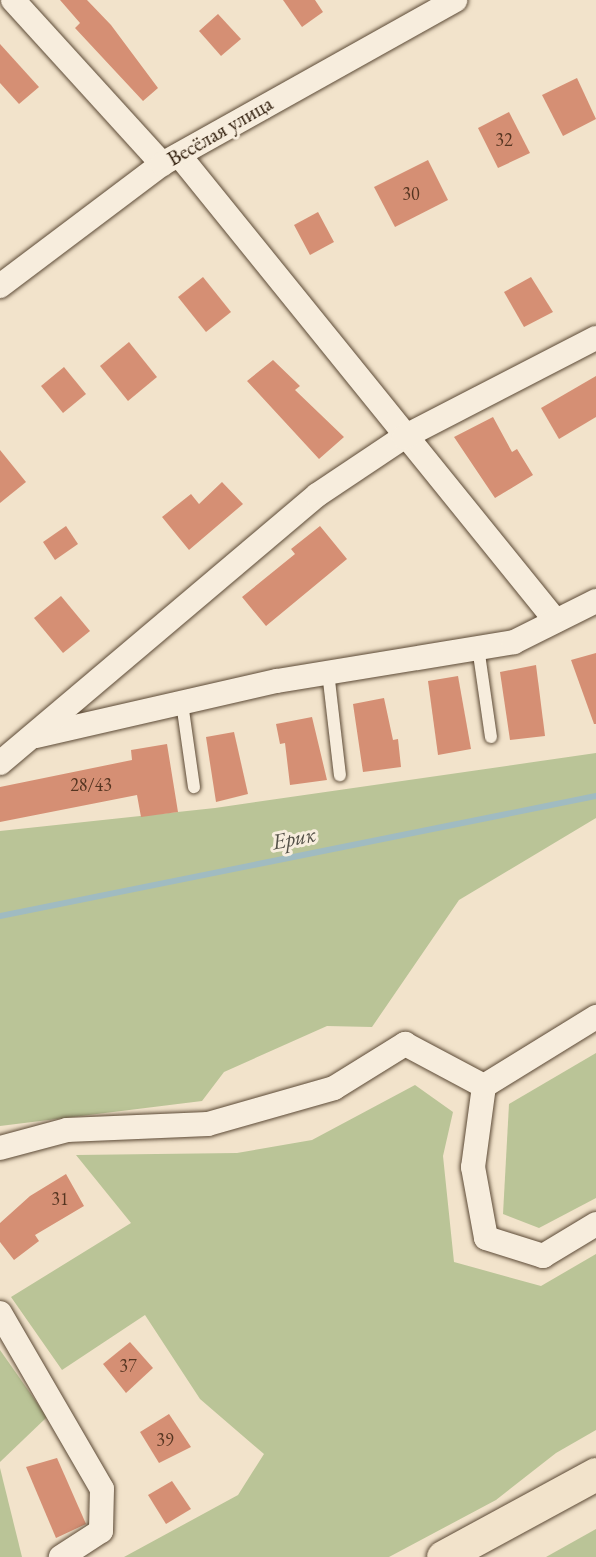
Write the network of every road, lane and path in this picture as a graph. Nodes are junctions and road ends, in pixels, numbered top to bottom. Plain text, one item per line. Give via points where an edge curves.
1 (13, 0) edge
2 (455, 0) edge
3 (422, 7) edge
4 (170, 159) junction
5 (0, 286) edge
6 (596, 338) edge
7 (404, 437) junction
8 (596, 601) edge
9 (556, 621) junction
10 (478, 646) junction
11 (328, 672) junction
12 (182, 703) junction
13 (30, 737) junction
14 (491, 737) dead end
15 (0, 763) edge
16 (340, 775) dead end
17 (194, 787) dead end
18 (596, 1017) edge
19 (484, 1086) junction
20 (0, 1148) edge
21 (596, 1224) edge
22 (0, 1313) edge
23 (596, 1474) edge
24 (61, 1557) edge
25 (443, 1557) edge

1 - 4 street
2 - 3 street, Весёлая улица
3 - 4 street, Весёлая улица
4 - 5 street, Весёлая улица
4 - 7 street
6 - 7 street
7 - 9 street
7 - 13 street via 317,495
8 - 9 street
9 - 10 street via 514,642
10 - 11 street
10 - 14 lane
11 - 12 street
11 - 16 lane
12 - 13 street
12 - 17 lane
13 - 15 street
18 - 19 street
19 - 20 street via 405,1044 334,1089 208,1124 68,1130
19 - 21 street via 473,1167 486,1238 543,1256
22 - 24 street via 102,1489 101,1531
23 - 25 highway

